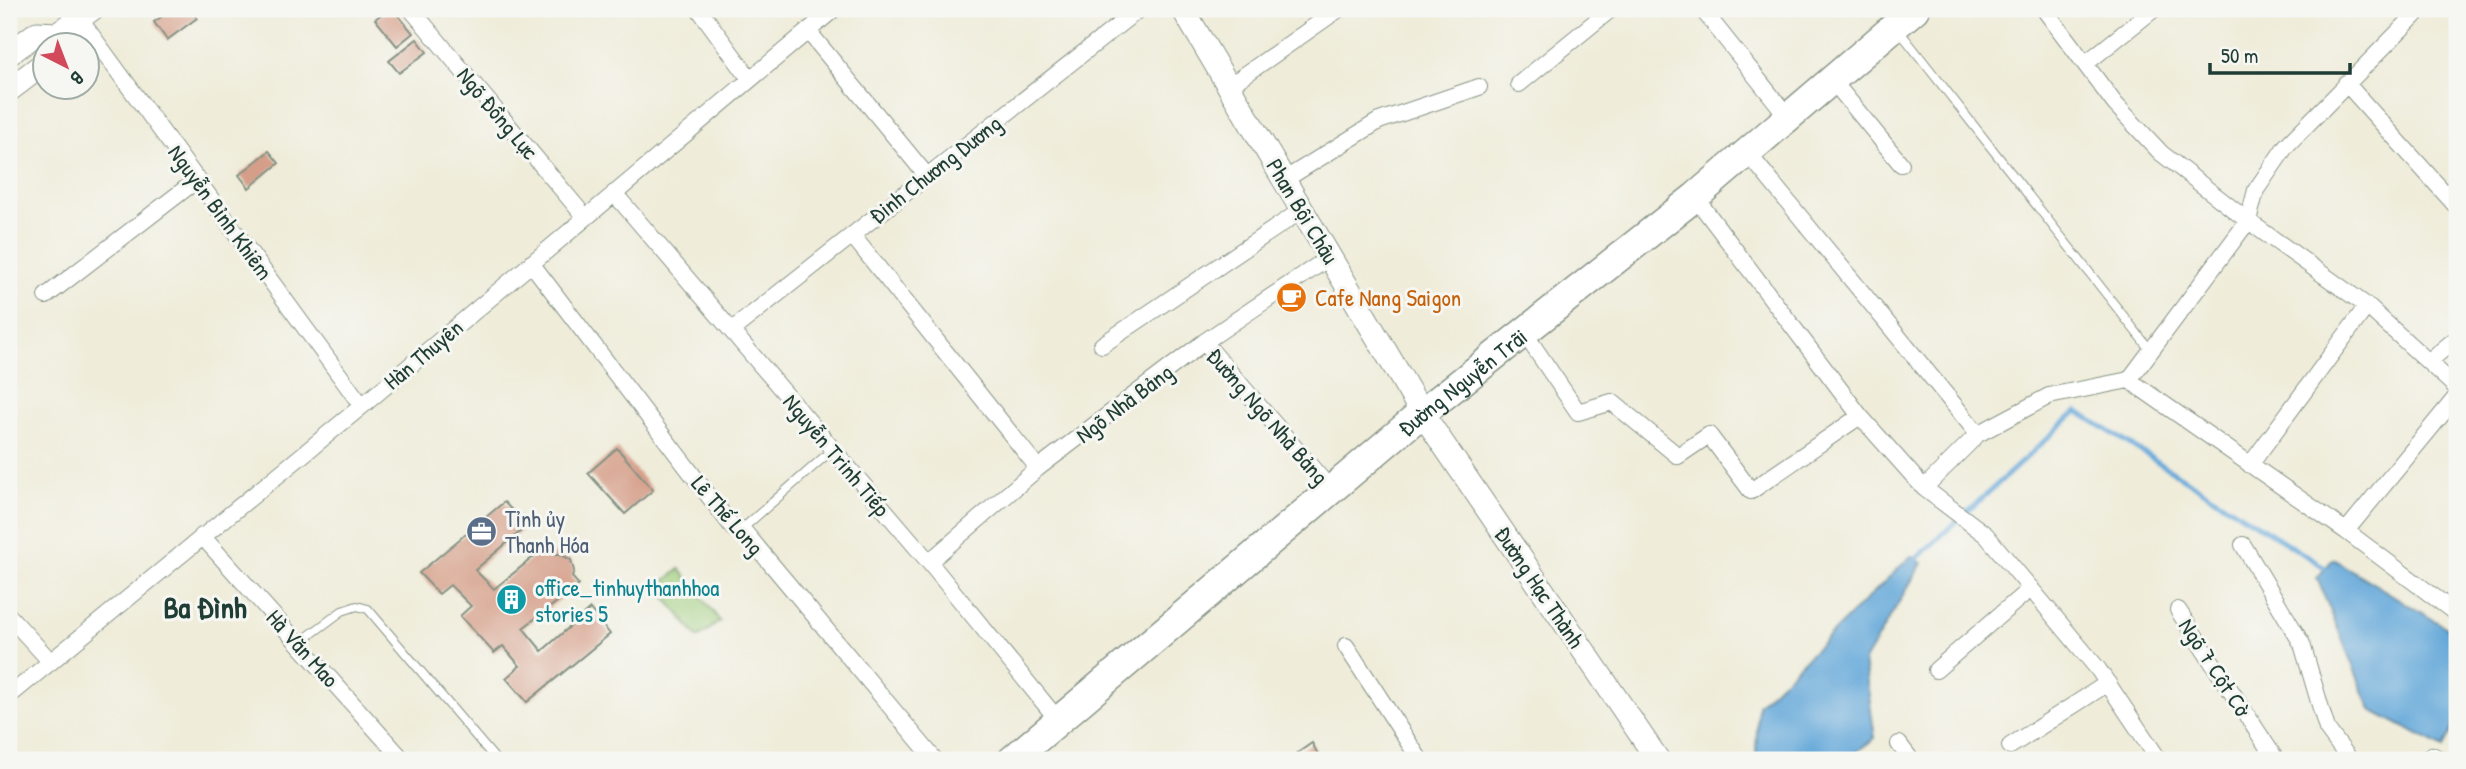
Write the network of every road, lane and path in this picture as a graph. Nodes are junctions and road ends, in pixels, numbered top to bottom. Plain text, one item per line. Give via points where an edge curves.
1 (411, 9) edge
2 (699, 9) edge
3 (834, 9) edge
4 (1139, 9) edge
5 (1339, 9) edge
6 (1611, 9) edge
7 (1702, 9) edge
8 (2044, 9) edge
9 (2154, 9) edge
10 (2421, 9) edge
11 (1187, 10) edge
12 (85, 13) edge
13 (1905, 17) edge
14 (808, 31) junction
15 (65, 32) edge
16 (32, 37) edge
17 (9, 54) edge
18 (2085, 64) junction
19 (32, 73) edge
20 (750, 79) junction
21 (1832, 80) junction
22 (2346, 83) junction
23 (1519, 84) dead end
24 (1229, 86) junction
25 (1479, 87) dead end
26 (9, 90) edge
27 (1788, 117) junction
28 (1747, 152) junction
29 (1901, 164) dead end
30 (927, 176) junction
31 (198, 179) junction
32 (1284, 180) junction
33 (614, 193) junction
34 (1695, 197) junction
35 (2457, 207) edge
36 (1302, 210) junction
37 (584, 217) junction
38 (2248, 221) junction
39 (852, 235) junction
40 (1330, 257) junction
41 (531, 263) junction
42 (46, 296) dead end
43 (2367, 306) junction
44 (732, 330) junction
45 (1525, 334) junction
46 (2457, 338) edge
47 (1204, 342) junction
48 (1102, 345) dead end
49 (2151, 351) junction
50 (2428, 362) junction
51 (2129, 380) junction
52 (2457, 388) edge
53 (2457, 396) edge
54 (362, 407) junction
55 (1422, 413) junction
56 (1860, 416) junction
57 (1978, 434) junction
58 (832, 450) junction
59 (2249, 465) junction
60 (1038, 468) junction
61 (1924, 488) junction
62 (1331, 490) junction
63 (742, 529) junction
64 (2346, 531) junction
65 (202, 536) junction
66 (2243, 545) dead end
67 (929, 562) junction
68 (2031, 588) junction
69 (2178, 610) dead end
70 (2457, 614) edge
71 (9, 616) edge
72 (299, 643) junction
73 (1346, 646) dead end
74 (51, 662) junction
75 (1936, 670) dead end
76 (2108, 683) junction
77 (9, 696) edge
78 (1058, 720) junction
79 (1899, 744) dead end
80 (2010, 746) dead end
81 (403, 760) edge
82 (496, 760) edge
83 (935, 760) edge
84 (1012, 760) edge
85 (1420, 760) edge
86 (1658, 760) edge
87 (1911, 760) edge
88 (2159, 760) edge
89 (2276, 760) edge
90 (2350, 760) edge
91 (2427, 760) edge
92 (2442, 760) edge

1 - 37 street, Ngõ Đồng Lực
2 - 20 street
3 - 14 street, Hàn Thuyên
4 - 30 street, Đinh Chương Dương
5 - 24 street
6 - 23 street
7 - 27 street
8 - 18 street
9 - 18 street
10 - 22 street
11 - 24 street, Phan Bội Châu
12 - 15 street
12 - 31 street, Nguyễn Bỉnh Khiêm
13 - 21 highway, Đường Nguyễn Trãi
13 - 49 lane
14 - 20 street, Hàn Thuyên
14 - 30 street
16 - 17 street
18 - 38 street via 2161,153
19 - 26 street
20 - 33 street, Hàn Thuyên
21 - 27 highway, Đường Nguyễn Trãi
21 - 29 street
22 - 35 street
22 - 38 street via 2286,146 2256,190
24 - 32 street, Phan Bội Châu
25 - 32 street via 1379,121
27 - 28 highway, Đường Nguyễn Trãi
28 - 34 highway, Đường Nguyễn Trãi
28 - 57 street
30 - 39 street, Đinh Chương Dương
31 - 42 street
31 - 54 street, Nguyễn Bỉnh Khiêm
32 - 36 street, Phan Bội Châu
33 - 37 street, Hàn Thuyên
33 - 44 street, Nguyễn Trinh Tiếp
34 - 45 highway, Đường Nguyễn Trãi
34 - 56 street
36 - 40 street, Phan Bội Châu
36 - 48 street
37 - 41 street, Hàn Thuyên
38 - 43 street
38 - 49 street
39 - 44 street, Đinh Chương Dương
39 - 60 street
40 - 47 street, Ngõ Nhà Bảng
40 - 55 street, Phan Bội Châu
41 - 54 street, Hàn Thuyên
41 - 63 street, Lê Thế Long via 734,529
43 - 50 street
43 - 59 street
44 - 58 street, Nguyễn Trinh Tiếp
45 - 55 highway, Đường Nguyễn Trãi
45 - 56 street via 1578,412 1612,402 1678,456 1709,435 1751,491
46 - 50 street
47 - 60 street, Ngõ Nhà Bảng
47 - 62 street, Đường Ngõ Nhà Bảng
49 - 51 street
50 - 52 street
51 - 57 street via 2049,396
51 - 59 street
53 - 64 street
54 - 65 street, Hàn Thuyên
55 - 62 highway, Đường Nguyễn Trãi
55 - 86 street, Đường Hạc Thành
56 - 61 street
57 - 61 street
58 - 63 lane
58 - 67 street, Nguyễn Trinh Tiếp
59 - 64 street
60 - 67 street, Ngõ Nhà Bảng
61 - 68 street via 1986,535
62 - 78 highway, Đường Nguyễn Trãi
63 - 83 street, Lê Thế Long
64 - 70 street
65 - 72 street, Hà Văn Mao
65 - 74 street, Hàn Thuyên
66 - 90 street via 2302,644 2327,729
67 - 78 street, Nguyễn Trinh Tiếp
68 - 75 street
68 - 76 street
69 - 89 street, Ngõ 7 Cột Cờ
71 - 74 street
72 - 81 street, Hà Văn Mao
72 - 82 lane via 342,611 357,606 368,609
73 - 85 street
74 - 77 street, Hàn Thuyên
76 - 80 street
76 - 88 street
78 - 84 highway, Đường Nguyễn Trãi
79 - 87 street
91 - 92 street via 2432,755

